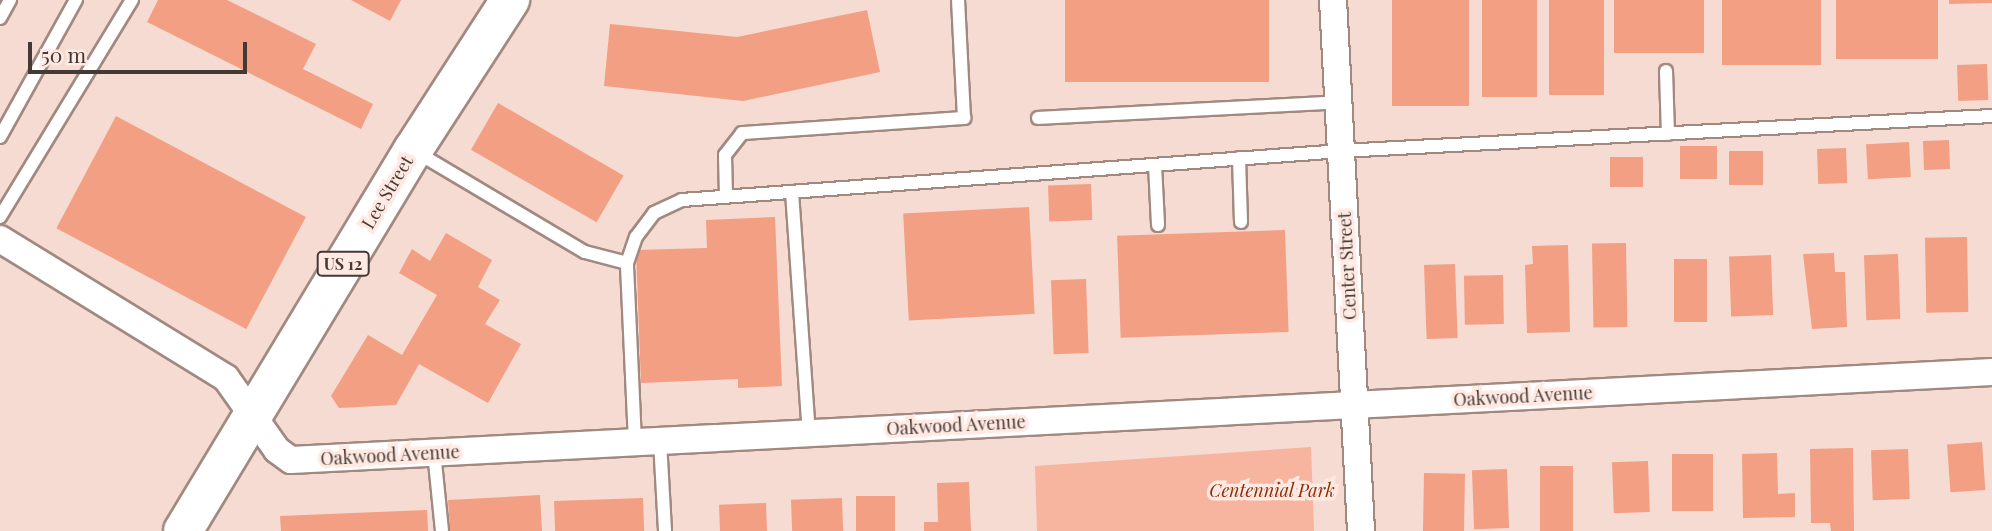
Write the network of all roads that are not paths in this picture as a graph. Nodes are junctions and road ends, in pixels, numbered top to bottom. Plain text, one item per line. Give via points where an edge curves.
1 (10, 0) edge
2 (76, 0) edge
3 (132, 0) edge
4 (510, 0) edge
5 (958, 0) edge
6 (1333, 0) edge
7 (0, 18) edge
8 (1666, 71) dead end
9 (1339, 102) junction
10 (1992, 116) edge
11 (1038, 118) dead end
12 (1668, 134) junction
13 (0, 137) edge
14 (413, 150) junction
15 (1341, 151) junction
16 (1239, 159) junction
17 (1155, 165) junction
18 (792, 192) junction
19 (726, 196) junction
20 (0, 217) edge
21 (1241, 222) dead end
22 (1158, 225) dead end
23 (0, 239) edge
24 (627, 263) junction
25 (1992, 372) edge
26 (1354, 405) junction
27 (251, 415) junction
28 (809, 433) junction
29 (647, 441) junction
30 (434, 452) junction
31 (183, 531) edge
32 (442, 531) edge
33 (666, 531) edge
34 (1361, 531) edge

1 - 7 lane
2 - 13 lane
3 - 20 lane
4 - 14 main road, Lee Street / US 12
5 - 19 lane via 964,118 742,133 724,155
6 - 9 street, Center Street
8 - 12 lane
9 - 11 lane
9 - 15 street, Center Street
10 - 12 lane
12 - 15 lane
14 - 24 lane via 585,252
14 - 27 main road, Lee Street / US 12
15 - 16 lane
15 - 26 street, Center Street
16 - 17 lane
16 - 21 lane
17 - 18 lane
17 - 22 lane
18 - 19 lane
18 - 28 lane
19 - 24 lane via 682,200 654,214 636,237
23 - 27 street, Oakwood Avenue via 226,378
24 - 29 lane
25 - 26 street, Oakwood Avenue
26 - 28 street, Oakwood Avenue
26 - 34 street, Center Street
27 - 30 street, Oakwood Avenue via 277,450 291,460
27 - 31 main road, Lee Street / US 12
28 - 29 street, Oakwood Avenue
29 - 30 street, Oakwood Avenue
29 - 33 lane
30 - 32 lane

